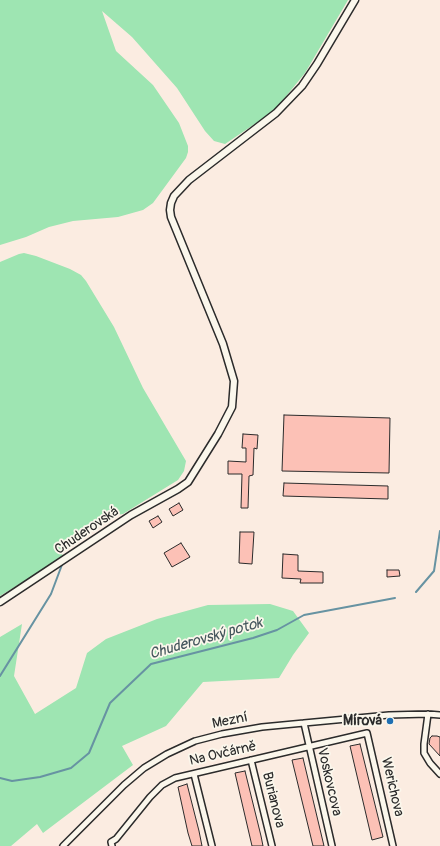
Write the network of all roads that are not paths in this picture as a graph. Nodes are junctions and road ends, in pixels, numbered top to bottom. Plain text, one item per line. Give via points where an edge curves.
1 (355, 0) edge
2 (0, 602) edge
3 (428, 714) junction
4 (440, 715) edge
5 (304, 723) junction
6 (367, 733) joint
7 (309, 746) junction
8 (252, 760) junction
9 (194, 774) junction
10 (440, 774) edge
11 (112, 844) edge
12 (63, 846) edge
13 (212, 846) edge
14 (272, 846) edge
15 (332, 846) edge
16 (393, 846) edge

1 - 2 street, Chuderovská via 317,64 294,95 257,129 200,171 180,189 171,203 171,217 223,344 234,381 232,406 227,418 188,482 131,515
3 - 4 street, Mezní
3 - 5 street, Mezní
3 - 10 street via 424,753
5 - 7 street, Voskovcova
5 - 12 street, Mezní via 222,734 195,741 166,754 124,785
6 - 7 street, Na Ovčárně
6 - 16 street, Werichova
7 - 8 street, Na Ovčárně
7 - 15 street, Voskovcova
8 - 9 street, Na Ovčárně
8 - 14 street, Burianova
9 - 11 street, Na Ovčárně via 176,778 162,785 150,796
9 - 13 street

